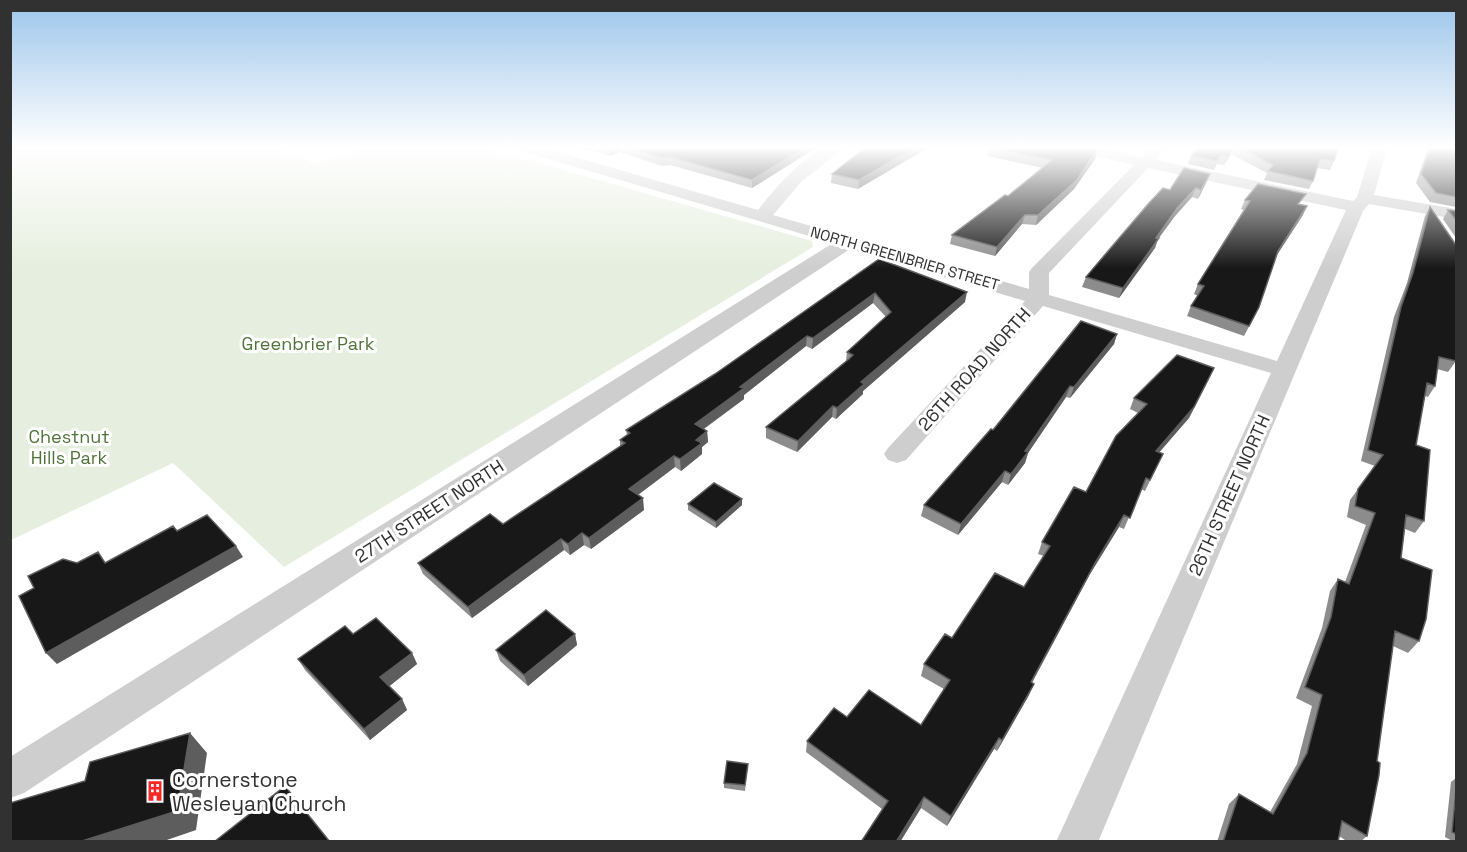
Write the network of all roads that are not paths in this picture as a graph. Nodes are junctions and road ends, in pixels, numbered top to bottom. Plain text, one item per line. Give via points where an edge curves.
1 (666, 188) edge
2 (784, 188) edge
3 (1120, 188) edge
4 (1298, 188) edge
5 (1366, 188) edge
6 (1361, 202) junction
7 (1456, 214) edge
8 (763, 216) junction
9 (848, 242) junction
10 (1039, 298) junction
11 (1284, 370) junction
12 (897, 454) dead end
13 (10, 779) edge
14 (1077, 842) edge

1 - 8 street, NORTH GREENBRIER STREET
2 - 8 street
3 - 10 street, 26TH ROAD NORTH via 1039,272
4 - 6 street
5 - 6 street, 26TH STREET NORTH
6 - 7 street
6 - 11 street, 26TH STREET NORTH
8 - 9 street, NORTH GREENBRIER STREET
9 - 10 street, NORTH GREENBRIER STREET
9 - 13 street, 27TH STREET NORTH
10 - 11 street, NORTH GREENBRIER STREET
10 - 12 street, 26TH ROAD NORTH
11 - 14 street, 26TH STREET NORTH

